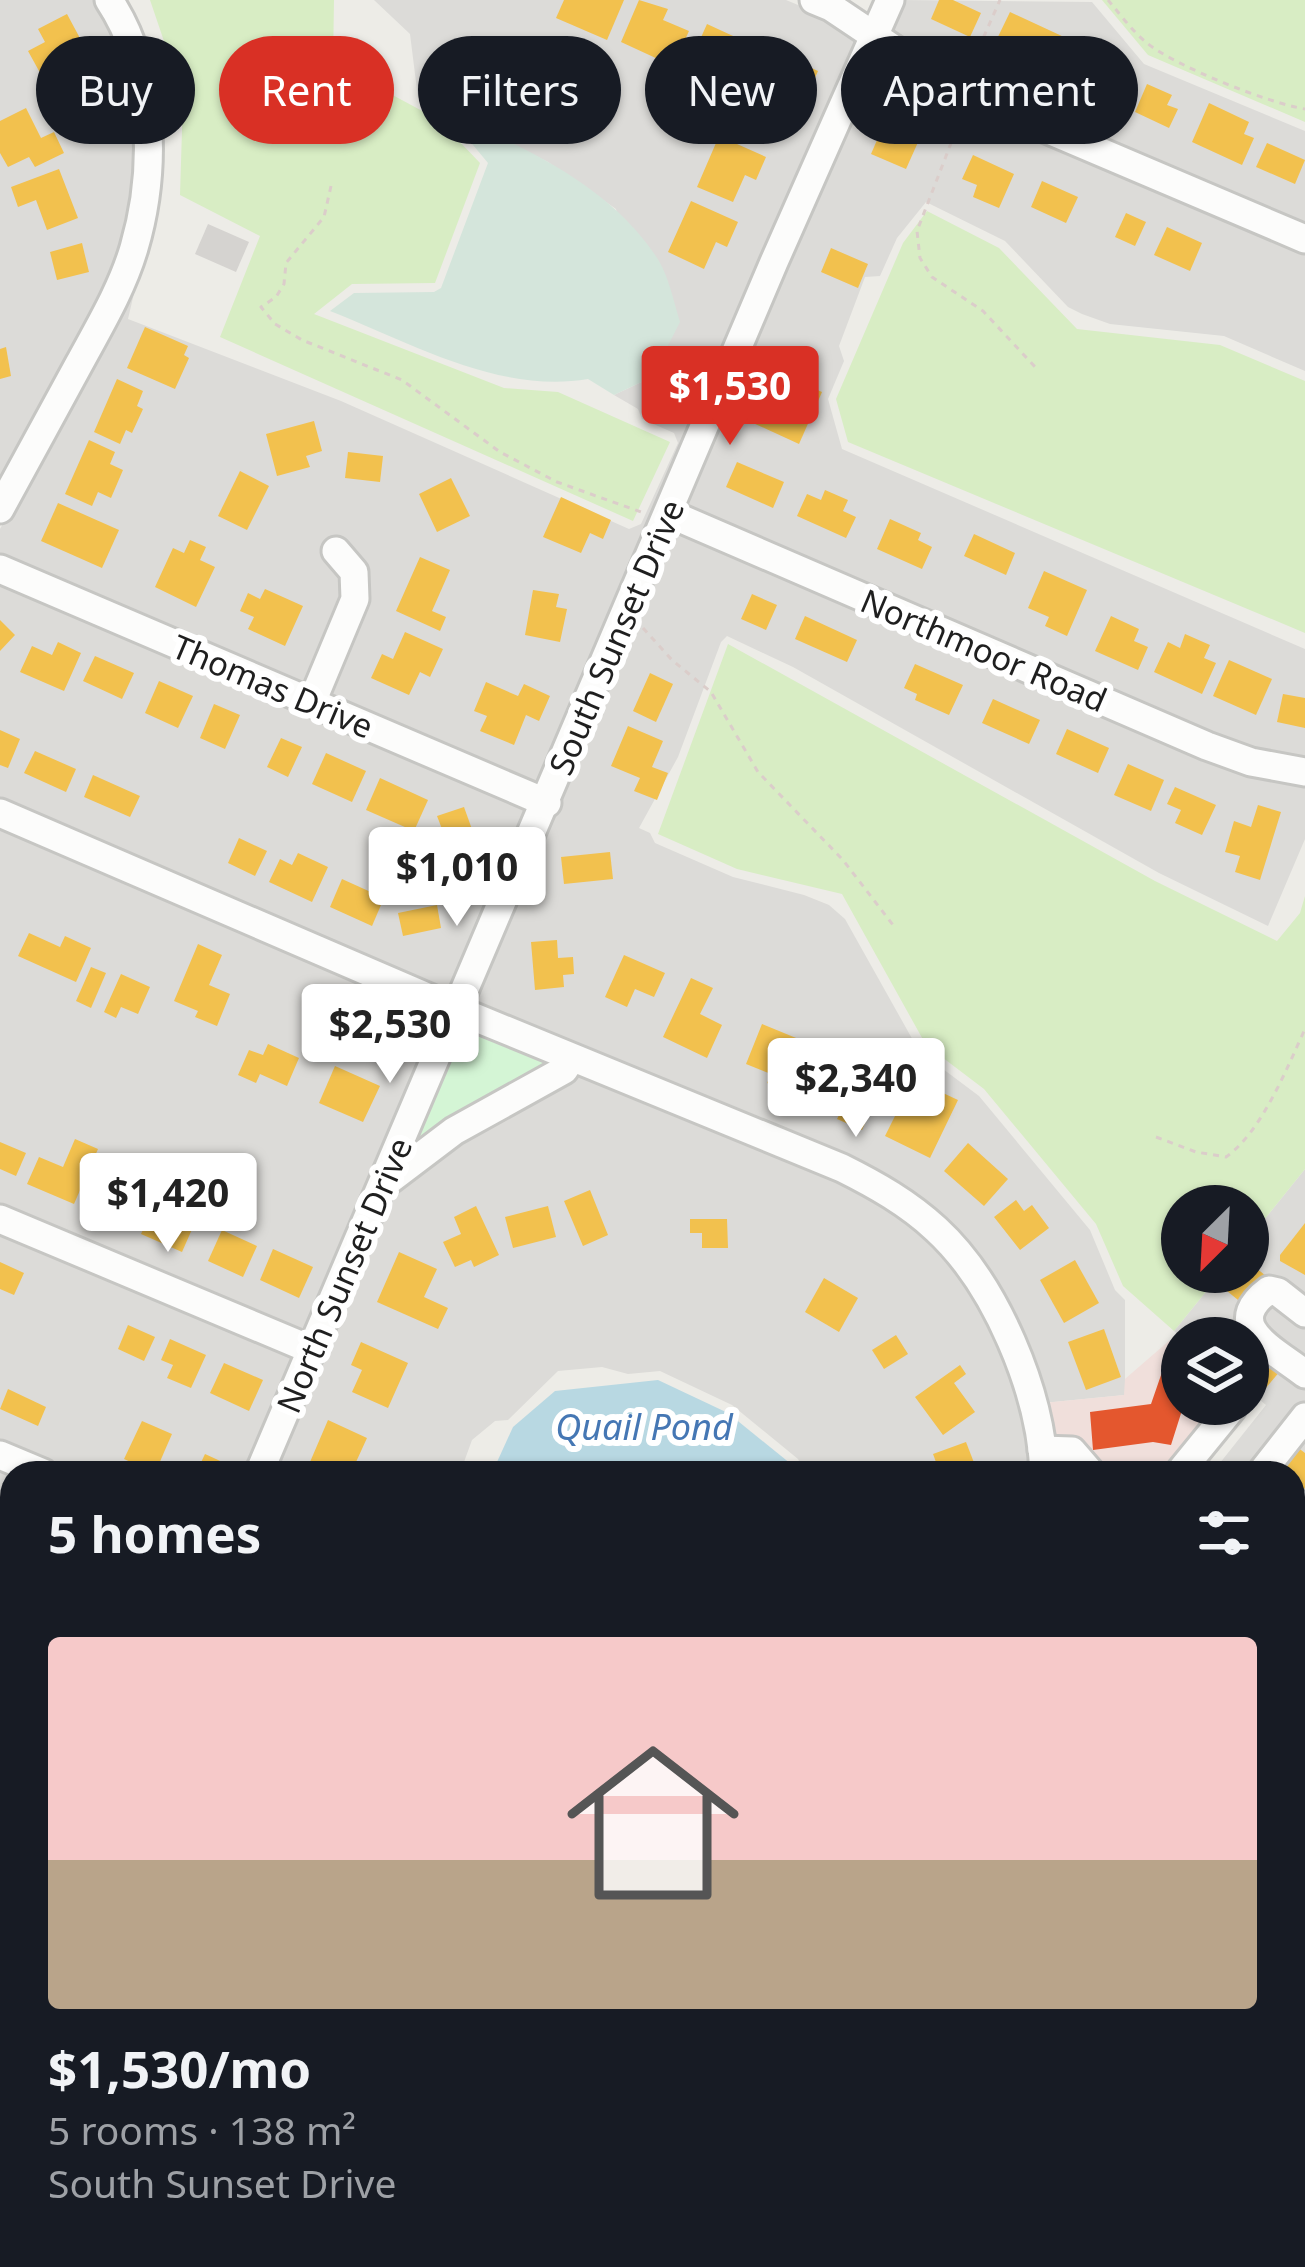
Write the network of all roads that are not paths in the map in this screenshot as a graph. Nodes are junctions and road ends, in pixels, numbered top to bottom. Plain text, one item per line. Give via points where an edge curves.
1 (109, 0) edge
2 (814, 0) edge
3 (890, 0) edge
4 (875, 36) joint
5 (841, 111) edge
6 (1082, 144) edge
7 (1305, 239) edge
8 (0, 509) edge
9 (658, 514) junction
10 (336, 551) dead end
11 (0, 569) edge
12 (312, 702) junction
13 (1305, 772) edge
14 (547, 803) junction
15 (0, 814) edge
16 (457, 1010) junction
17 (572, 1058) junction
18 (381, 1188) junction
19 (0, 1219) edge
20 (1305, 1312) edge
21 (312, 1350) junction
22 (1305, 1374) edge
23 (1305, 1418) edge
24 (1218, 1425) edge
25 (264, 1461) edge
26 (1043, 1461) edge
27 (1045, 1461) edge
28 (1081, 1461) edge
29 (1189, 1461) edge
30 (1271, 1461) edge

1 - 8 street via 132,41 145,100 144,200 134,249
2 - 4 street
3 - 4 street, South Sunset Drive
5 - 9 street, South Sunset Drive
6 - 7 street
9 - 13 street, Northmoor Road via 1207,746
9 - 14 street, South Sunset Drive
10 - 12 street via 354,572 355,599
11 - 12 street, Thomas Drive
12 - 14 street, Thomas Drive
14 - 16 street, South Sunset Drive
15 - 16 street
16 - 17 street
16 - 18 street, North Sunset Drive
17 - 18 street via 419,1154
17 - 26 street via 842,1168 938,1231 1007,1332 1037,1417
18 - 21 street, North Sunset Drive
19 - 21 street
20 - 22 street via 1269,1290 1248,1318 1250,1329
21 - 25 street, North Sunset Drive
23 - 30 street
24 - 29 street
27 - 28 street via 1072,1450

